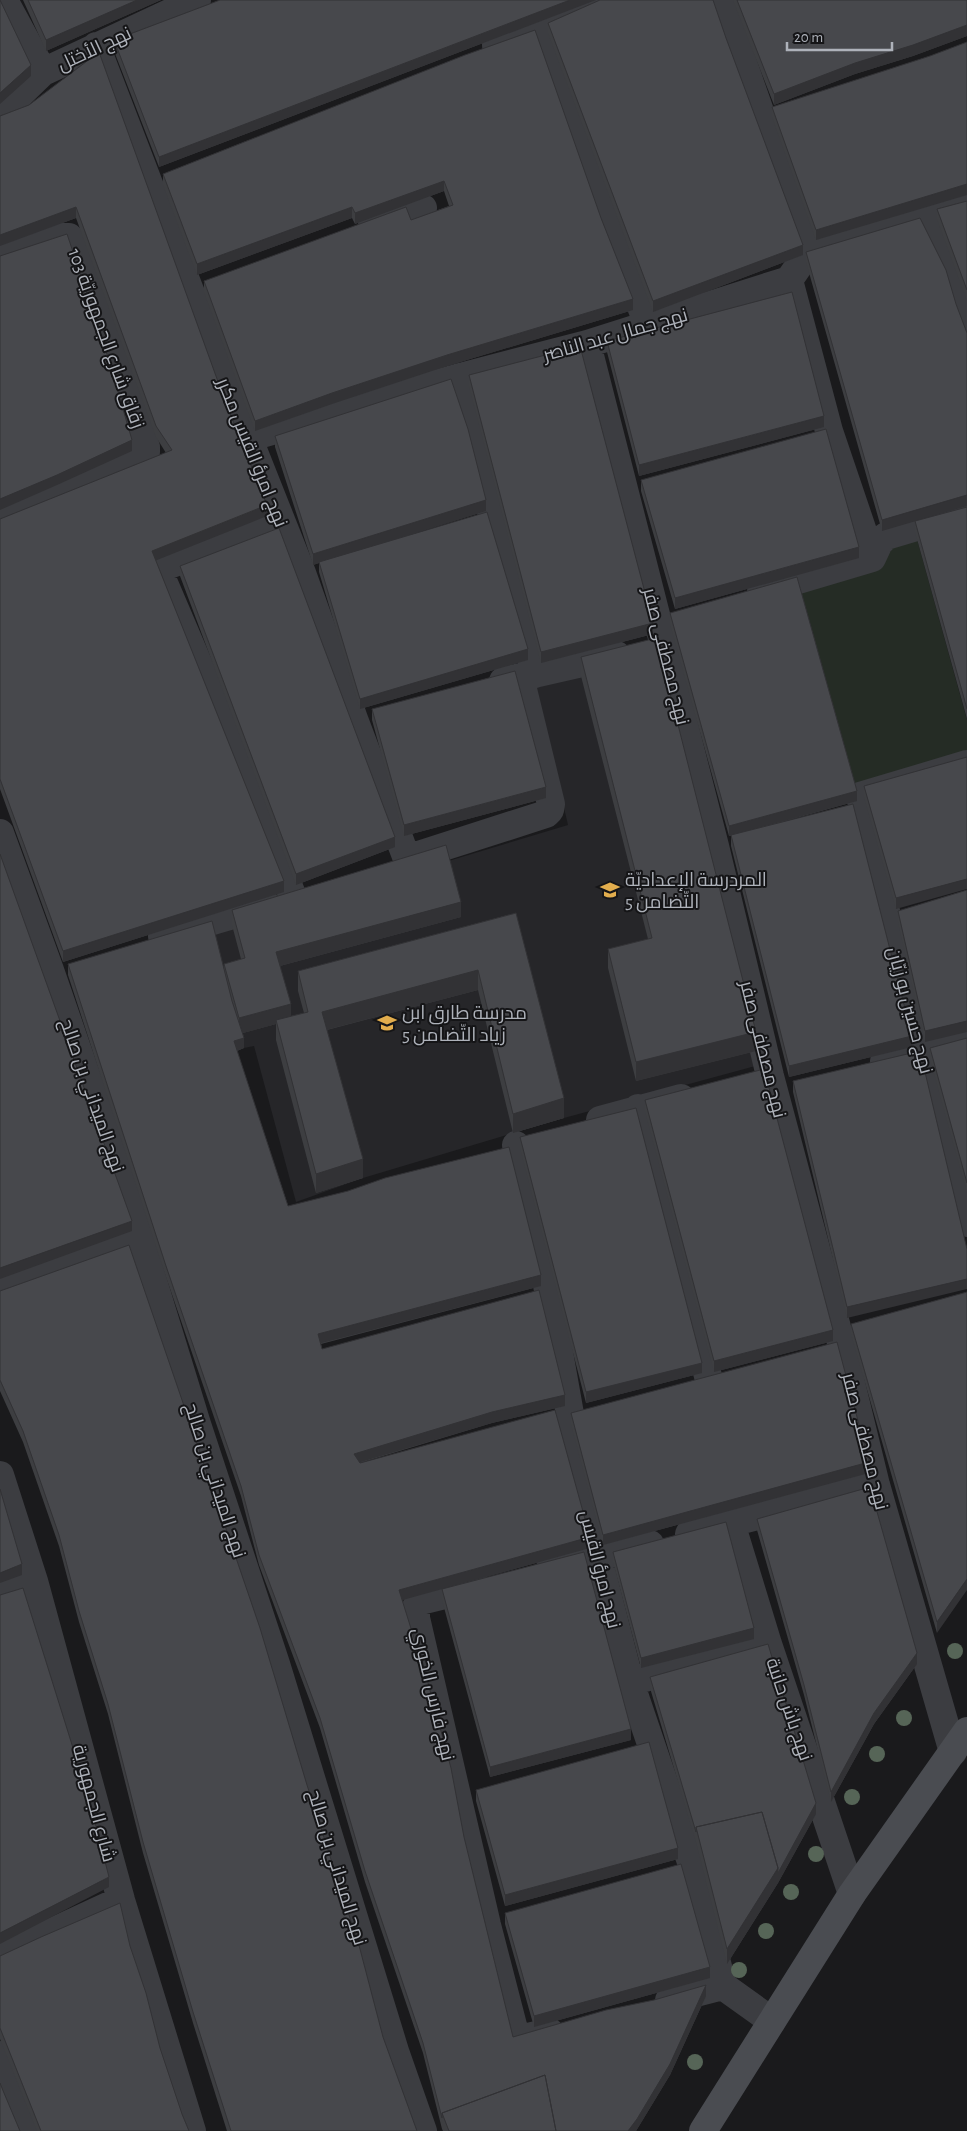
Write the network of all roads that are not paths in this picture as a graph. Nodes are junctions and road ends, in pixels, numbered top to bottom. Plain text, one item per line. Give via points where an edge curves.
1 (4, 0) edge
2 (197, 0) edge
3 (613, 0) edge
4 (721, 0) edge
5 (536, 29) junction
6 (96, 46) junction
7 (472, 54) edge
8 (43, 72) junction
9 (787, 103) edge
10 (0, 107) edge
11 (760, 112) junction
12 (967, 201) edge
13 (423, 208) dead end
14 (924, 214) junction
15 (348, 233) edge
16 (810, 251) junction
17 (0, 258) edge
18 (217, 278) edge
19 (789, 280) junction
20 (189, 288) junction
21 (648, 325) junction
22 (967, 325) edge
23 (587, 344) junction
24 (460, 377) junction
25 (829, 431) junction
26 (248, 438) junction
27 (801, 439) edge
28 (652, 483) edge
29 (624, 491) junction
30 (967, 512) edge
31 (492, 515) junction
32 (0, 518) edge
33 (281, 523) junction
34 (464, 524) edge
35 (872, 558) junction
36 (733, 599) edge
37 (667, 627) junction
38 (527, 676) junction
39 (483, 686) edge
40 (381, 712) edge
41 (354, 719) junction
42 (967, 764) edge
43 (861, 802) junction
44 (835, 814) edge
45 (0, 833) edge
46 (743, 838) edge
47 (715, 846) junction
48 (914, 912) edge
49 (888, 920) junction
50 (134, 944) edge
51 (78, 961) edge
52 (50, 970) junction
53 (967, 1041) edge
54 (922, 1052) junction
55 (859, 1067) edge
56 (770, 1076) junction
57 (797, 1080) edge
58 (742, 1083) edge
59 (704, 1092) edge
60 (638, 1108) junction
61 (572, 1128) edge
62 (488, 1153) edge
63 (967, 1223) edge
64 (141, 1238) junction
65 (548, 1290) junction
66 (0, 1291) edge
67 (520, 1297) edge
68 (869, 1335) edge
69 (842, 1346) junction
70 (813, 1353) edge
71 (737, 1372) edge
72 (709, 1380) junction
73 (681, 1387) edge
74 (598, 1407) edge
75 (570, 1414) junction
76 (542, 1421) edge
77 (0, 1475) edge
78 (876, 1485) junction
79 (731, 1523) junction
80 (598, 1558) junction
81 (34, 1582) junction
82 (0, 1595) edge
83 (768, 1644) junction
84 (630, 1682) junction
85 (960, 1741) edge
86 (691, 1862) junction
87 (663, 1871) edge
88 (852, 1894) junction
89 (122, 1900) junction
90 (515, 1917) edge
91 (487, 1925) junction
92 (0, 1956) edge
93 (723, 1986) junction
94 (647, 2006) edge
95 (772, 2021) junction
96 (570, 2026) edge
97 (0, 2055) edge
98 (26, 2131) edge
99 (192, 2131) edge
100 (423, 2131) edge
101 (703, 2131) edge

1 - 8 street
2 - 6 street, نهج الأختل
3 - 5 street
4 - 11 street
5 - 7 street
5 - 21 street
6 - 8 street, نهج الأختل
6 - 20 street, نهج امرؤ القيس مكرر via 157,177
8 - 10 street, نهج الأختل via 12,102
9 - 11 street
11 - 16 street
12 - 14 street
13 - 15 street
14 - 16 street
14 - 22 street
16 - 19 street
17 - 32 street, زقاق شارع الجمهوريّة 103 via 60,237 68,237 74,242 146,447 142,455
18 - 20 street
19 - 21 street, نهج جمال عبد الناصر
19 - 25 street
20 - 26 street, نهج امرؤ القيس مكرر
21 - 23 street, نهج جمال عبد الناصر
23 - 24 street, نهج جمال عبد الناصر
23 - 29 street, نهج مصطفى صفر
24 - 26 street, نهج جمال عبد الناصر
24 - 31 street
25 - 27 street
25 - 35 street
26 - 33 street, نهج امرؤ القيس مكرر
28 - 29 street
29 - 37 street, نهج مصطفى صفر
30 - 35 street via 886,536
31 - 34 street
31 - 38 street
33 - 41 street, نهج امرؤ القيس مكرر via 312,570
33 - 50 street via 164,567 161,576 302,894
35 - 36 street
37 - 38 street
37 - 47 street, نهج مصطفى صفر
38 - 39 street
38 - 41 street, نهج امرؤ القيس مكرر via 550,810 546,814 397,862
40 - 41 street
42 - 43 street
43 - 44 street
43 - 49 street, نهج حسين بو زيّان
45 - 52 street, نهج الميداني بن صالح
46 - 47 street
47 - 56 street, نهج مصطفى صفر
48 - 49 street
49 - 54 street, نهج حسين بو زيّان
51 - 52 street
52 - 64 street, نهج الميداني بن صالح
53 - 54 street
54 - 55 street
54 - 63 street, نهج حسين بو زيّان
56 - 57 street
56 - 58 street
56 - 69 street, نهج مصطفى صفر
59 - 60 street
60 - 61 street
60 - 72 street
62 - 65 street, نهج امرؤ القيس via 526,1142
64 - 66 street
64 - 100 street, نهج الميداني بن صالح via 395,2051
65 - 67 street
65 - 75 street, نهج امرؤ القيس
68 - 69 street
69 - 70 street
69 - 78 street, نهج مصطفى صفر
71 - 72 street
72 - 73 street
74 - 75 street
75 - 76 street
75 - 80 street, نهج امرؤ القيس via 567,1427
77 - 81 street, شارع الجمهورية
78 - 79 street, نهج فارس الخوري
78 - 85 street, نهج مصطفى صفر
79 - 80 street, نهج فارس الخوري
79 - 83 street, نهج باش حانبة
80 - 84 street, نهج امرؤ القيس
80 - 91 street, نهج فارس الخوري via 421,1601 416,1606 416,1618 468,1798
81 - 82 street
81 - 89 street, شارع الجمهورية
83 - 84 street
83 - 88 street, نهج باش حانبة
84 - 86 street, نهج امرؤ القيس via 640,1745
85 - 88 street
86 - 87 street
86 - 93 street, نهج امرؤ القيس
88 - 95 street
89 - 92 street
89 - 99 street, شارع الجمهورية
90 - 91 street
91 - 96 street, نهج فارس الخوري via 516,2036 519,2039
93 - 94 street
93 - 95 street
95 - 101 street
97 - 98 street

